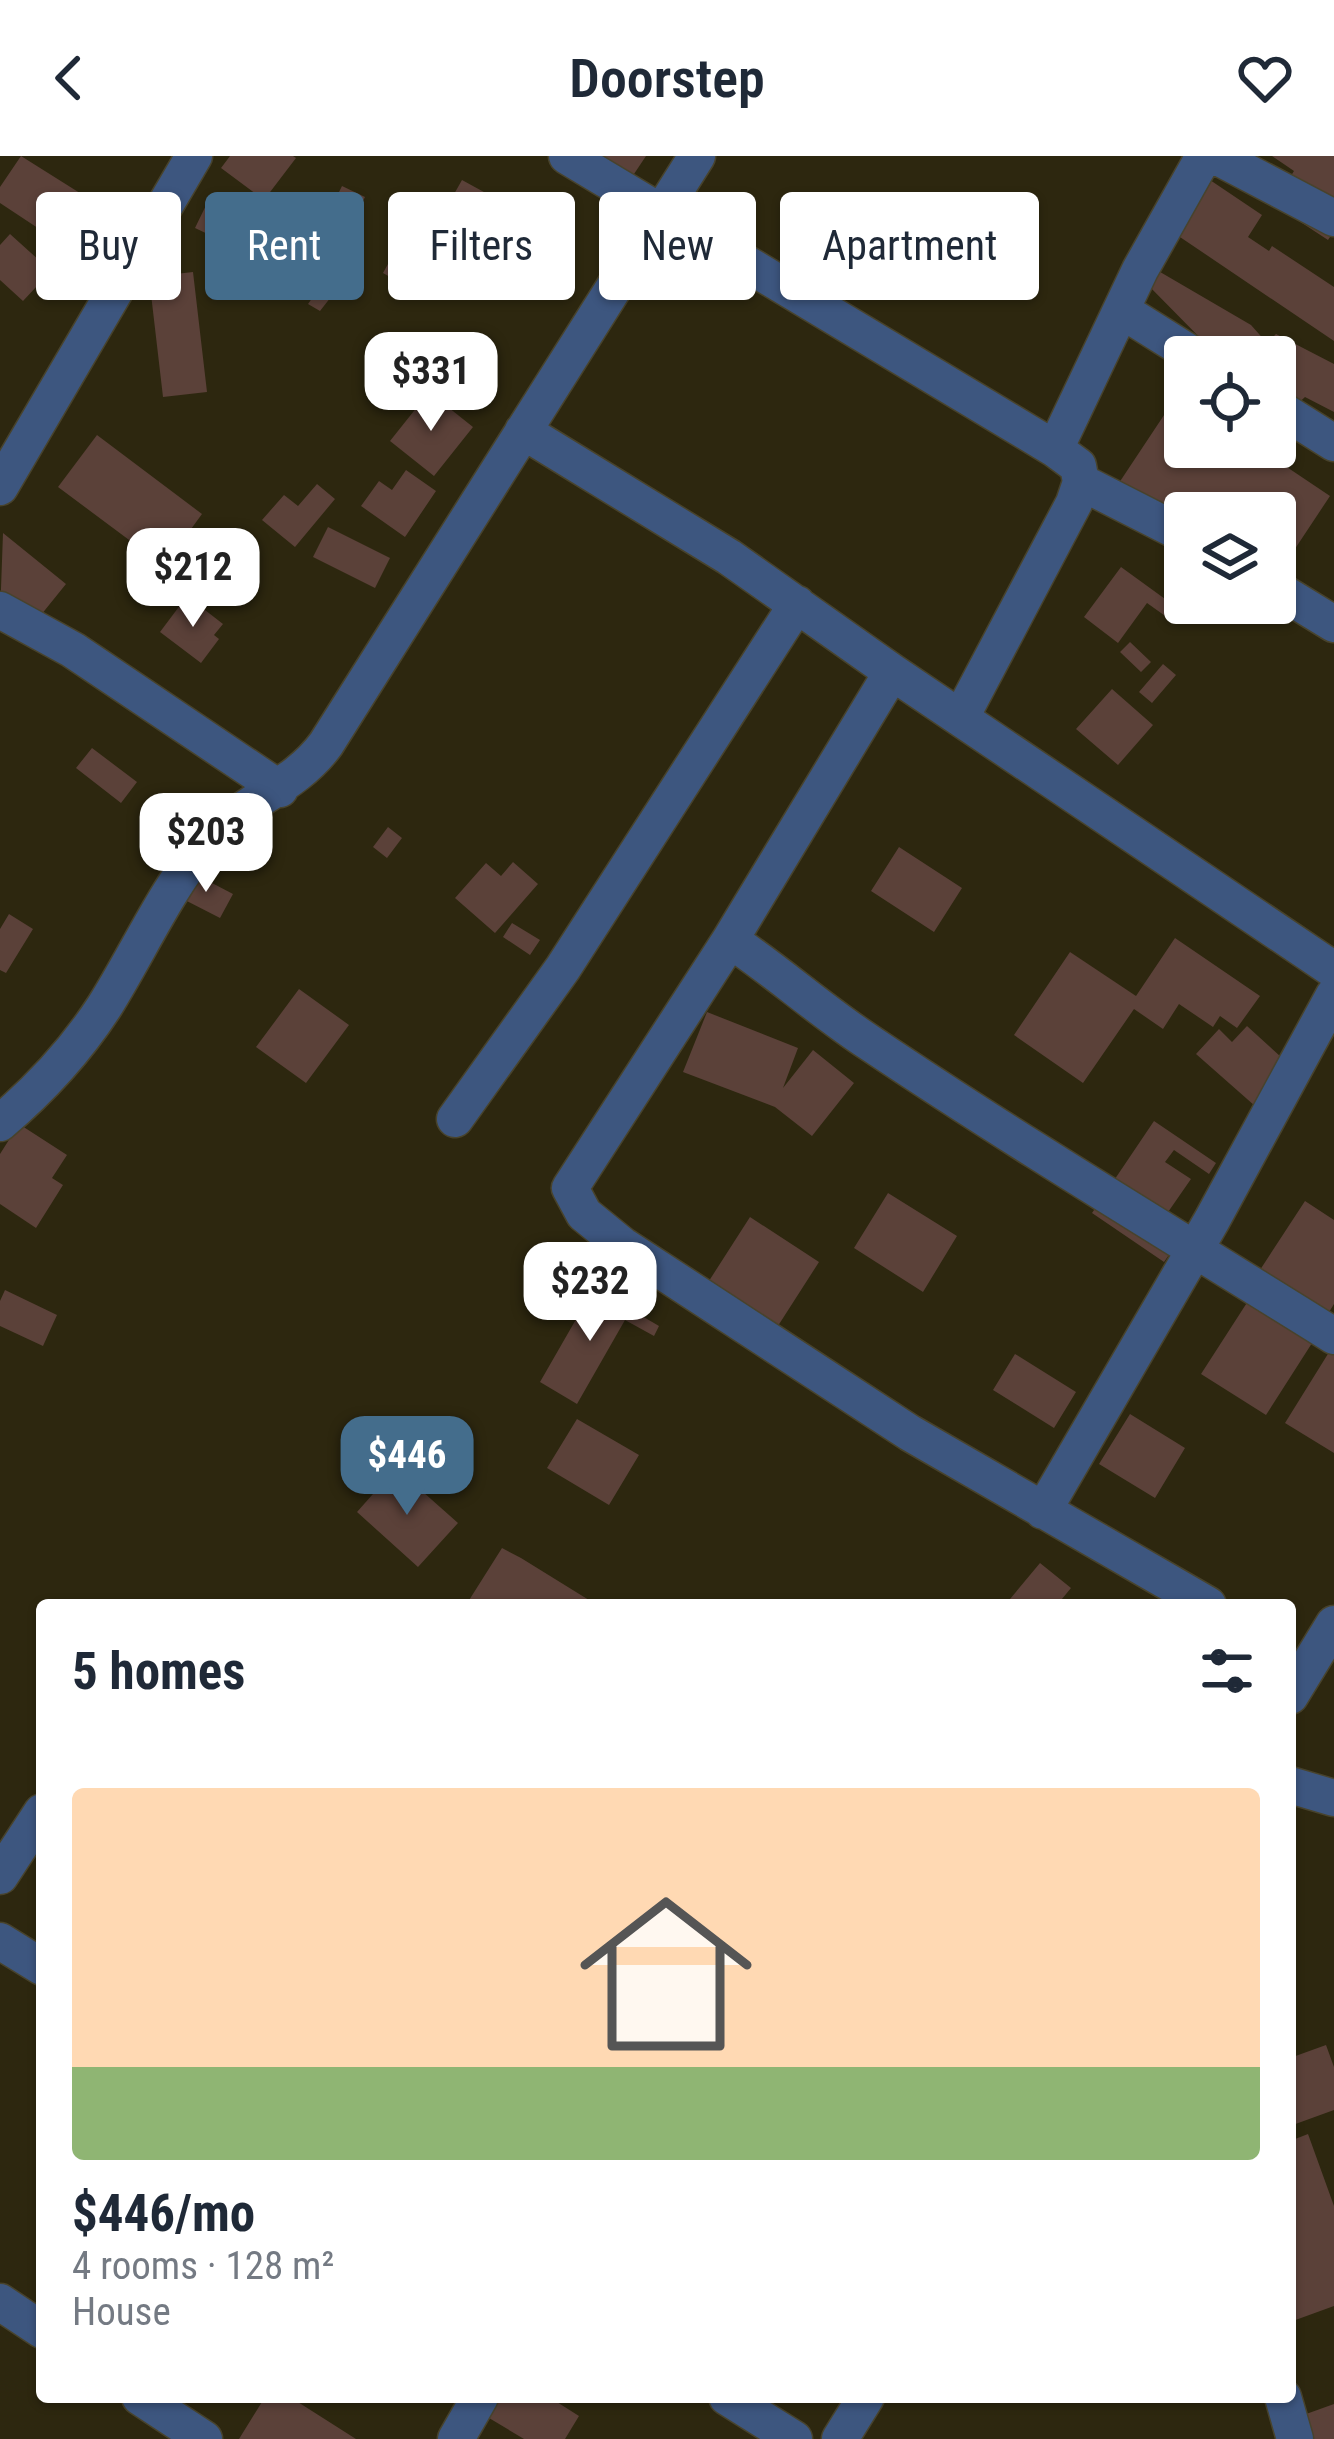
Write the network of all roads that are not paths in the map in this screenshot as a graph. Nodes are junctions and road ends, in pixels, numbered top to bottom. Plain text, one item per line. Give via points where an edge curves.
1 (194, 156) edge
2 (567, 156) edge
3 (697, 156) edge
4 (1204, 156) edge
5 (1216, 156) edge
6 (627, 192) edge
7 (674, 192) edge
8 (1334, 218) edge
9 (756, 269) edge
10 (605, 300) edge
11 (1121, 310) junction
12 (1164, 337) edge
13 (1296, 419) edge
14 (523, 430) junction
15 (1334, 443) edge
16 (1055, 448) junction
17 (1081, 482) junction
18 (0, 488) edge
19 (1164, 524) edge
20 (1296, 601) edge
21 (797, 604) junction
22 (0, 610) edge
23 (1334, 624) edge
24 (892, 672) junction
25 (961, 717) junction
26 (280, 789) junction
27 (730, 940) junction
28 (1334, 970) edge
29 (1334, 995) edge
30 (455, 1119) dead end
31 (0, 1123) edge
32 (1196, 1247) junction
33 (1334, 1336) edge
34 (1043, 1511) junction
35 (1197, 1599) edge
36 (1334, 1624) edge
37 (1312, 1656) edge
38 (1296, 1685) edge
39 (1296, 1787) edge
40 (1334, 1798) edge
41 (36, 1821) edge
42 (0, 1876) edge
43 (0, 1941) edge
44 (36, 1963) edge
45 (0, 2302) edge
46 (36, 2326) edge
47 (149, 2403) edge
48 (477, 2403) edge
49 (737, 2403) edge
50 (862, 2403) edge
51 (1285, 2403) edge
52 (204, 2439) edge
53 (456, 2439) edge
54 (794, 2439) edge
55 (840, 2439) edge
56 (1295, 2439) edge

1 - 18 street
2 - 6 street
3 - 7 street
4 - 11 street
5 - 8 street
9 - 16 street
10 - 14 street
11 - 12 street
11 - 16 street
13 - 15 street
14 - 21 street
14 - 26 street via 326,744
16 - 17 street via 1078,466
17 - 19 street
17 - 25 street
20 - 23 street
21 - 24 street
21 - 30 street
22 - 26 street
24 - 25 street
24 - 27 street
25 - 28 street
26 - 31 street via 205,843 102,1010
27 - 32 street via 1007,1135
27 - 34 street via 574,1178 575,1202 622,1245
29 - 32 street
32 - 33 street
32 - 34 street
34 - 35 street
36 - 37 street
37 - 38 street
39 - 40 street
41 - 42 street
43 - 44 street
45 - 46 street
47 - 52 street
48 - 53 street
49 - 54 street
50 - 55 street
51 - 56 street

